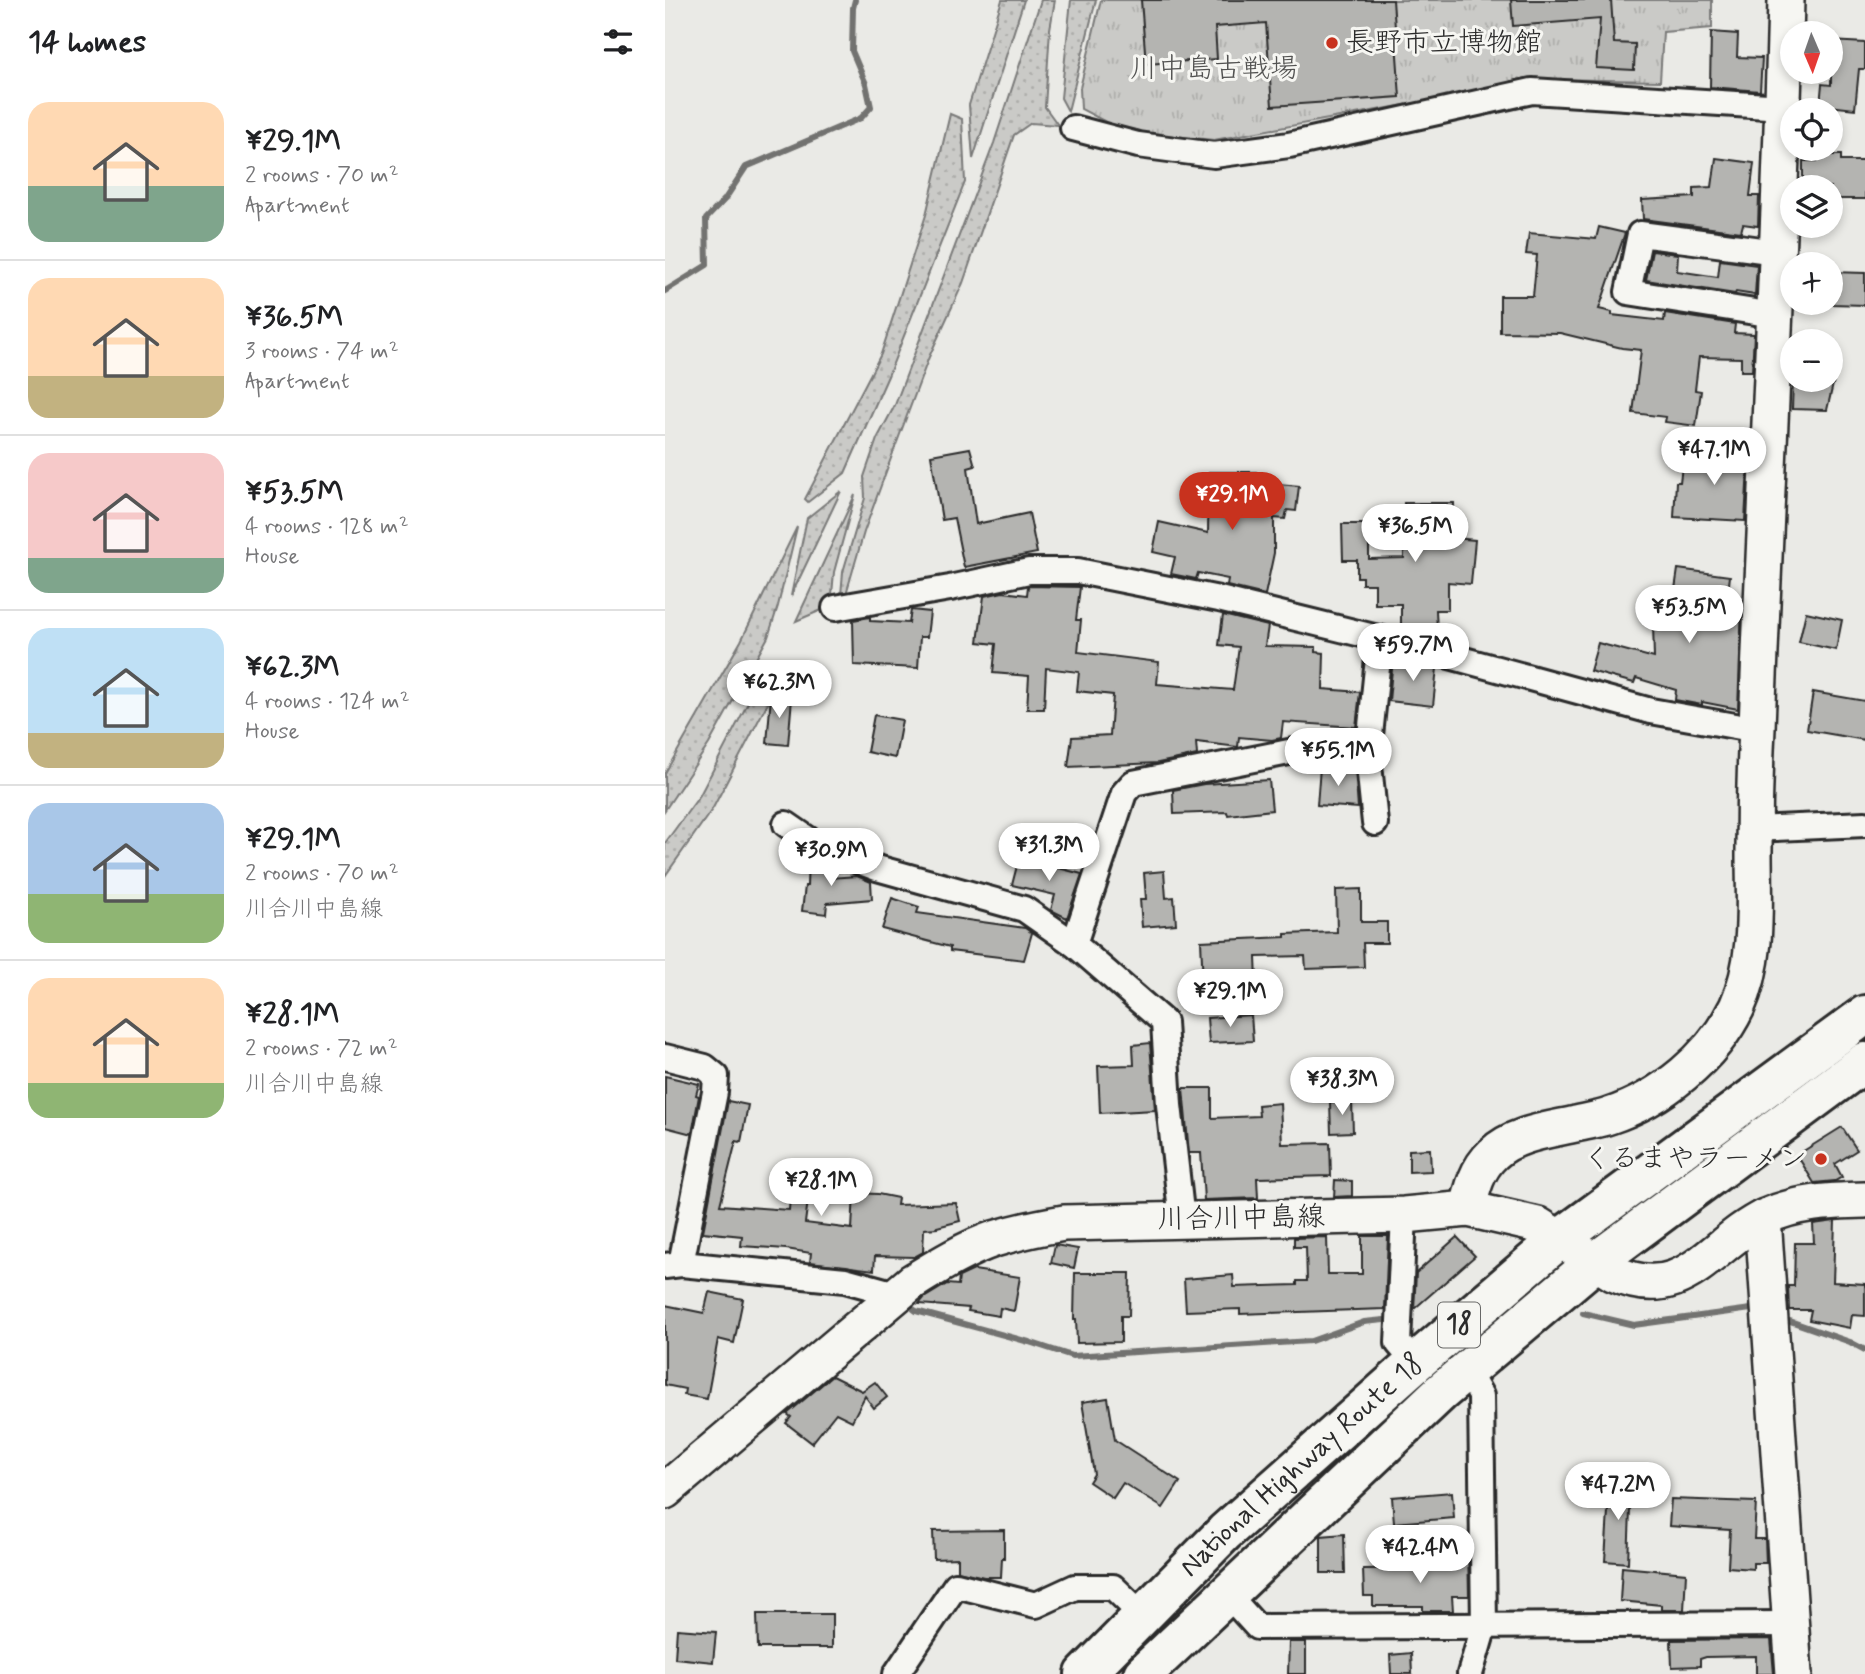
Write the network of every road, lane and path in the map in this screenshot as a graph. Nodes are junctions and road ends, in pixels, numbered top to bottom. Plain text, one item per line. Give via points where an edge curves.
1 (1786, 0) edge
2 (1783, 98) edge
3 (1780, 107) edge
4 (1073, 128) dead end
5 (1780, 161) edge
6 (1776, 252) junction
7 (1774, 315) junction
8 (835, 608) dead end
9 (1380, 639) junction
10 (1756, 730) junction
11 (1368, 755) junction
12 (1375, 823) dead end
13 (786, 824) dead end
14 (1865, 824) edge
15 (1754, 830) junction
16 (1074, 944) junction
17 (1865, 1015) edge
18 (665, 1057) edge
19 (1865, 1062) edge
20 (1865, 1200) edge
21 (1468, 1209) junction
22 (1404, 1215) junction
23 (1763, 1218) junction
24 (1182, 1220) junction
25 (1561, 1238) junction
26 (1595, 1262) junction
27 (673, 1265) edge
28 (896, 1294) junction
29 (1415, 1363) junction
30 (1467, 1371) junction
31 (665, 1491) edge
32 (1227, 1594) junction
33 (1143, 1616) junction
34 (1791, 1624) junction
35 (1483, 1626) junction
36 (896, 1674) edge
37 (1085, 1674) edge
38 (1143, 1674) edge
39 (1470, 1674) edge
40 (1794, 1674) edge

1 - 2 street
3 - 4 street via 1532,91 1289,145 1215,155 1138,145
5 - 6 street
6 - 7 street
6 - 7 street via 1640,234 1628,292
7 - 10 street
8 - 9 street via 1029,571 1077,571 1219,599
9 - 10 street via 1651,711
9 - 11 street
10 - 15 street
11 - 12 street
11 - 16 street via 1294,751 1133,783 1124,793
13 - 16 street via 818,846 877,868 1024,909
14 - 15 street
15 - 21 street via 1751,959 1745,988 1719,1037 1663,1090 1639,1104 1513,1141 1495,1152 1473,1185
16 - 24 street via 1164,1022
17 - 25 highway, National Highway Route 18 / 18
18 - 27 street via 705,1067 716,1076
19 - 26 highway, National Highway Route 18 / 18
20 - 23 street, 川合川中島線 via 1814,1201
21 - 22 street, 川合川中島線
21 - 25 street, 川合川中島線 via 1538,1225
22 - 24 street, 川合川中島線
22 - 29 street via 1398,1343
23 - 26 street, 川合川中島線 via 1678,1278 1639,1282
23 - 34 street
24 - 28 street, 川合川中島線 via 1064,1223 1027,1230 955,1256
25 - 26 street, 川合川中島線
25 - 29 highway, National Highway Route 18 / 18
26 - 30 highway, National Highway Route 18 / 18
27 - 28 street via 845,1280
28 - 31 street, 川合川中島線
29 - 33 highway, National Highway Route 18 / 18 via 1225,1532
30 - 32 highway, National Highway Route 18 / 18
30 - 35 street via 1481,1396
32 - 35 street via 1257,1628
32 - 38 highway, National Highway Route 18 / 18
33 - 36 street via 1113,1587 1075,1587 1036,1605 956,1585
33 - 37 highway, National Highway Route 18 / 18
34 - 35 street
34 - 40 street
35 - 39 street

